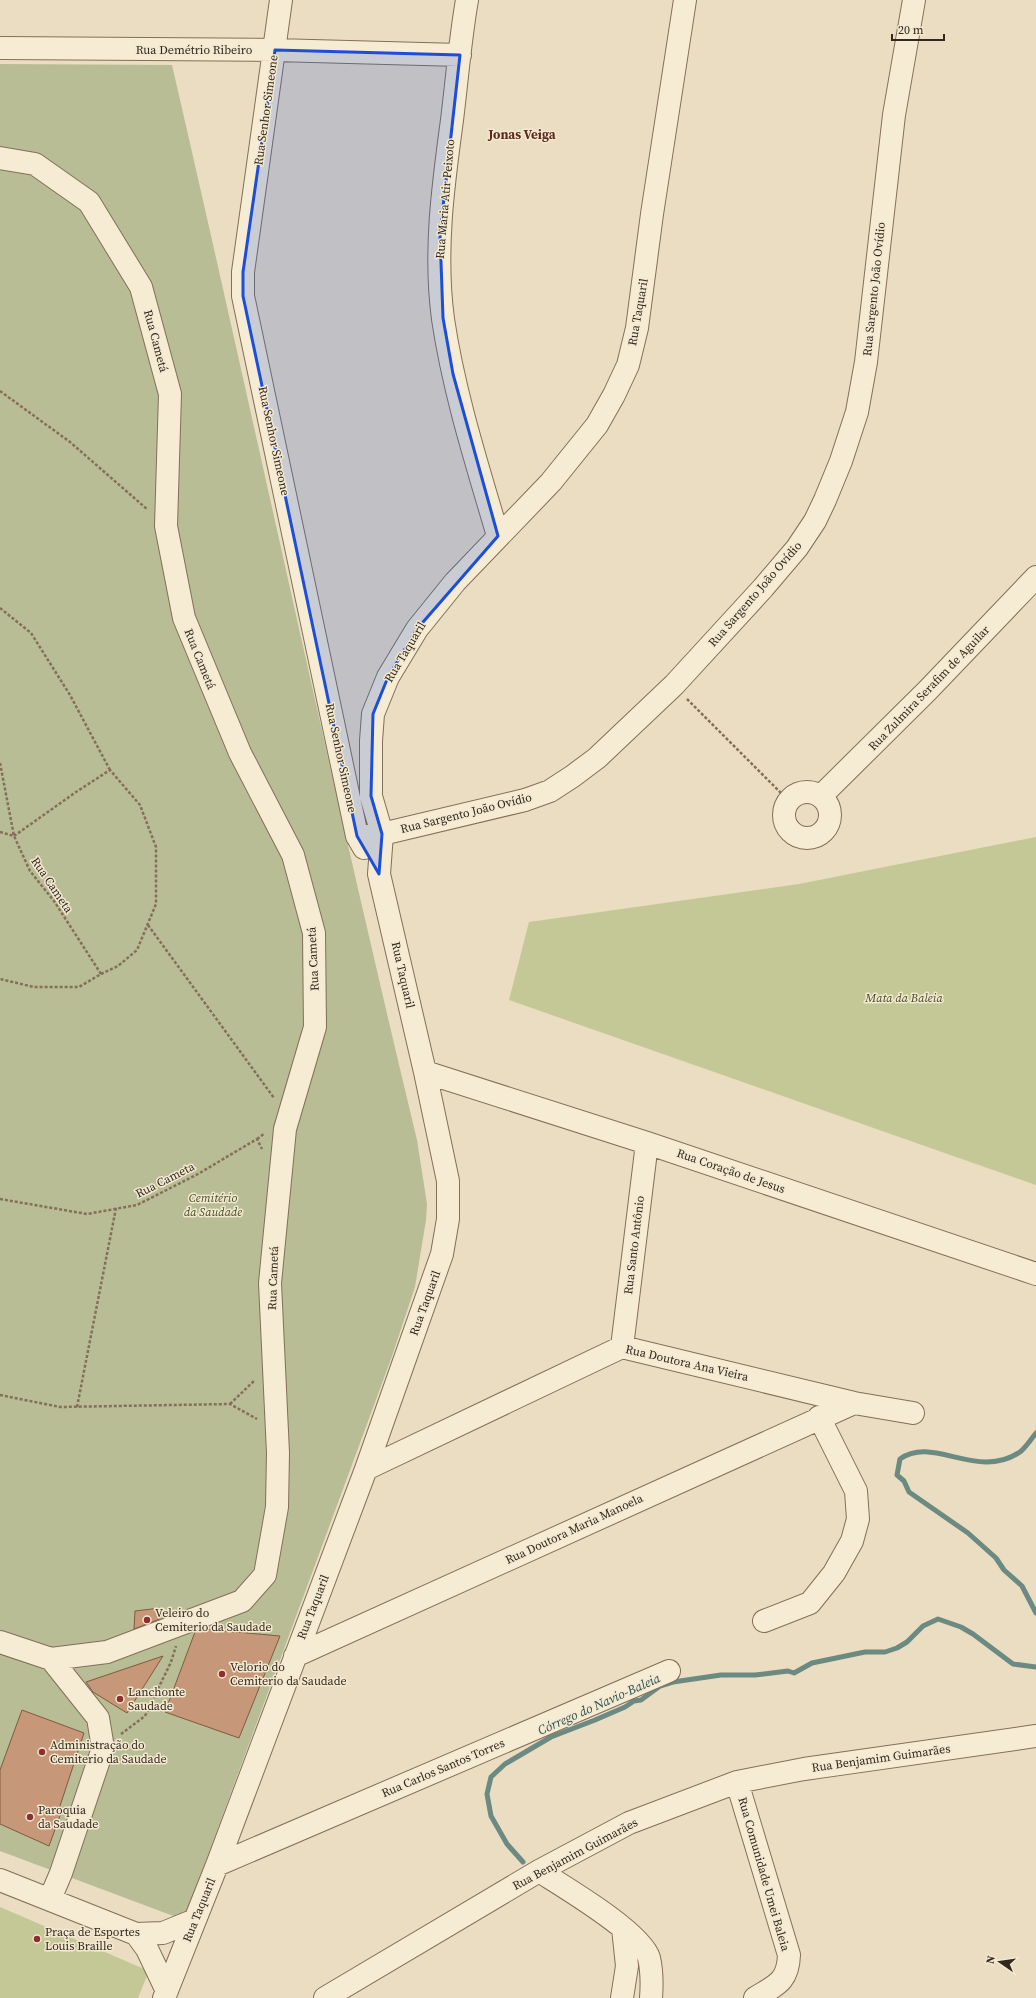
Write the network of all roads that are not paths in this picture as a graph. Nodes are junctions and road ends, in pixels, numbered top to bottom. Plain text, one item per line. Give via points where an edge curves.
1 (281, 0) edge
2 (467, 0) edge
3 (685, 0) edge
4 (914, 0) edge
5 (0, 48) edge
6 (275, 50) junction
7 (460, 55) junction
8 (0, 158) edge
9 (498, 536) junction
10 (1036, 577) edge
11 (821, 796) junction
12 (382, 834) junction
13 (357, 836) junction
14 (380, 874) junction
15 (426, 1072) junction
16 (647, 1143) junction
17 (1036, 1274) edge
18 (622, 1347) junction
19 (854, 1403) junction
20 (913, 1413) dead end
21 (819, 1417) junction
22 (366, 1469) junction
23 (764, 1621) dead end
24 (0, 1642) edge
25 (295, 1656) junction
26 (51, 1659) junction
27 (669, 1671) dead end
28 (1036, 1736) edge
29 (737, 1782) junction
30 (217, 1865) junction
31 (539, 1871) junction
32 (0, 1880) edge
33 (50, 1899) junction
34 (195, 1920) junction
35 (623, 1928) junction
36 (136, 1934) junction
37 (166, 1995) edge
38 (326, 1998) edge
39 (622, 1998) edge
40 (651, 1998) edge
41 (755, 1998) edge

1 - 6 street, Rua Senhor Simeone
2 - 7 street, Rua Maria Atir Peixoto
3 - 9 street, Rua Taquaril via 652,214 638,328 628,365 596,425 550,482
4 - 12 street, Rua Sargento João Ovídio via 894,115 866,362 857,412 823,505 797,548 674,685 597,758 550,791 525,800
5 - 6 street, Rua Demétrio Ribeiro
6 - 7 street, Rua Demétrio Ribeiro
6 - 13 street, Rua Senhor Simeone via 243,272 243,296
7 - 9 street, Rua Maria Atir Peixoto via 440,234 443,318 453,374
8 - 26 street, Rua Cametá via 35,164 89,202 141,287 170,394 166,526 184,618 240,753 293,854 314,933 315,1027 285,1128 270,1284 277,1507 265,1575 242,1601 107,1652
9 - 12 street, Rua Taquaril via 455,582 417,629 388,678 373,714 371,796
10 - 11 street, Rua Zulmira Serafim de Aguilar via 927,691
11 - 11 street via 829,810 830,821 826,828 815,837 808,838 793,833 785,824 789,800 804,792 813,792
12 - 13 street, Rua Sargento João Ovídio
12 - 14 street, Rua Taquaril
13 - 14 street, Rua Senhor Simeone
14 - 15 street, Rua Taquaril
15 - 16 street, Rua Coração de Jesus
15 - 22 street, Rua Taquaril via 448,1181 448,1219 442,1254
16 - 17 street, Rua Coração de Jesus
16 - 18 street, Rua Santo Antônio
18 - 19 street, Rua Doutora Ana Vieira
18 - 22 street, Rua Doutora Ana Vieira
19 - 20 street, Rua Doutora Ana Vieira
19 - 21 street, Rua Doutora Maria Manoela
21 - 23 street via 856,1491 858,1519 852,1541 834,1573 810,1603
21 - 25 street, Rua Doutora Maria Manoela
22 - 25 street, Rua Taquaril
24 - 26 street, Rua Cametá
25 - 30 street, Rua Taquaril
26 - 33 street via 98,1718 103,1748
27 - 30 street, Rua Carlos Santos Torres
28 - 29 street, Rua Benjamim Guimarães via 804,1768
29 - 31 street, Rua Benjamim Guimarães via 629,1823
29 - 41 street, Rua Comunidade Umei Baleia via 789,1956 789,1969 781,1981
30 - 34 street, Rua Taquaril
31 - 35 street
31 - 38 street, Rua Benjamim Guimarães
32 - 33 street
33 - 36 street
34 - 36 street via 163,1933
34 - 37 street, Rua Taquaril
35 - 39 street via 627,1966
35 - 40 street via 649,1957
36 - 37 street via 147,1949

